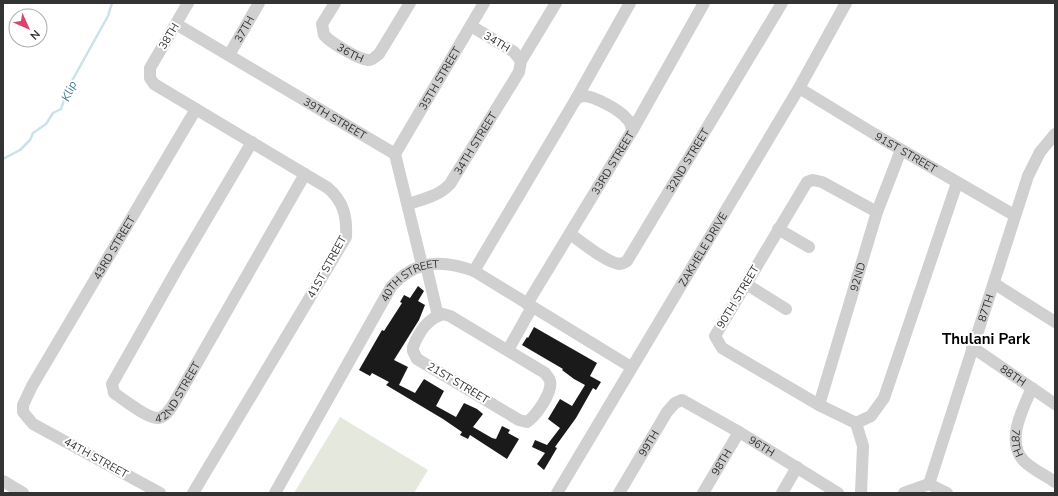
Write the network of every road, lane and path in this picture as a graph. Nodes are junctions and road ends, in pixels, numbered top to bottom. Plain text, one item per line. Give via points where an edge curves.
1 (188, 3) edge
2 (259, 3) edge
3 (335, 3) edge
4 (410, 3) edge
5 (484, 3) edge
6 (556, 3) edge
7 (630, 3) edge
8 (704, 3) edge
9 (782, 3) edge
10 (846, 3) edge
11 (176, 24) junction
12 (471, 26) junction
13 (229, 56) junction
14 (521, 61) junction
15 (150, 68) joint
16 (799, 88) junction
17 (576, 99) junction
18 (196, 109) junction
19 (632, 131) junction
20 (1055, 134) edge
21 (252, 142) junction
22 (901, 150) junction
23 (395, 154) junction
24 (305, 174) junction
25 (958, 183) junction
26 (408, 204) junction
27 (877, 212) junction
28 (1014, 215) junction
29 (778, 229) junction
30 (570, 234) junction
31 (809, 247) dead end
32 (424, 265) junction
33 (474, 271) junction
34 (746, 284) junction
35 (994, 284) junction
36 (530, 306) junction
37 (786, 310) dead end
38 (438, 316) junction
39 (1054, 319) edge
40 (972, 347) junction
41 (508, 350) junction
42 (631, 367) junction
43 (1032, 388) junction
44 (684, 401) joint
45 (1055, 404) edge
46 (819, 405) junction
47 (856, 423) junction
48 (33, 424) joint
49 (739, 432) junction
50 (797, 467) junction
51 (3, 481) edge
52 (1055, 482) edge
53 (929, 484) junction
54 (23, 493) edge
55 (160, 493) edge
56 (193, 493) edge
57 (275, 493) edge
58 (557, 493) edge
59 (619, 493) edge
60 (704, 493) edge
61 (782, 493) edge
62 (838, 493) edge
63 (861, 493) edge
64 (904, 493) edge
65 (947, 493) edge

1 - 11 street, 38TH
2 - 13 street, 37TH
3 - 4 street, 36TH via 322,24 324,35 346,50 372,60 379,54
5 - 12 street, 35TH STREET
6 - 14 street, 34TH STREET
7 - 17 street
8 - 19 street
9 - 30 street, 32ND STREET via 627,261 618,264
10 - 16 street, ZAKHELE DRIVE
11 - 13 street, 39TH STREET
11 - 15 street, 38TH
12 - 14 street, 34TH via 514,52
12 - 23 street, 35TH STREET
13 - 23 street, 39TH STREET
14 - 26 street, 34TH STREET via 519,72 450,184 435,196
15 - 18 street, 41ST STREET via 150,78 154,84
16 - 22 street, 91ST STREET
16 - 42 street, ZAKHELE DRIVE
17 - 19 street, 33RD STREET via 582,96 594,97 624,115 631,124
17 - 33 street
18 - 21 street, 41ST STREET
18 - 48 street, 43RD STREET via 32,386 23,405 23,412
19 - 30 street, 33RD STREET
20 - 28 street, 87TH via 1032,166
21 - 24 street, 41ST STREET
21 - 24 street, 42ND STREET via 112,384 114,393 152,417 160,418 168,413
22 - 25 street, 91ST STREET
22 - 27 street, 92ND
23 - 26 street
24 - 56 street, 41ST STREET via 339,198 347,224 346,237
25 - 28 street, 91ST STREET
25 - 47 street via 884,398 871,416
26 - 32 street
27 - 29 street, 90TH STREET via 822,182 810,180
27 - 46 street, 92ND
28 - 35 street, 87TH
29 - 31 street
29 - 34 street, 90TH STREET
30 - 36 street, 33RD STREET
32 - 33 street, 40TH STREET via 455,264
32 - 38 street
32 - 57 street, 40TH STREET via 404,275 391,287
33 - 36 street, 40TH STREET
34 - 37 street
34 - 46 street, 90TH STREET via 717,331 716,340 722,348
35 - 39 street
35 - 40 street, 87TH
36 - 41 street, 33RD STREET
36 - 42 street, 40TH STREET
38 - 41 street, 21ST STREET via 450,316
38 - 41 street, 21ST STREET via 426,324 415,343 413,351 417,359 514,417 527,422 533,418 550,390 550,381 546,373
40 - 43 street, 88TH
40 - 53 street, 87TH
42 - 58 street, ZAKHELE DRIVE
43 - 45 street, 88TH
43 - 52 street, 78TH via 1020,419 1017,446 1023,460
44 - 49 street, 96TH
44 - 59 street, 99TH via 678,401 667,412
46 - 47 street, 90TH STREET
47 - 63 street via 863,446
48 - 55 street, 44TH STREET
49 - 50 street, 96TH
49 - 60 street, 98TH
50 - 61 street
50 - 62 street, 96TH
51 - 54 street
53 - 64 street
53 - 65 street

